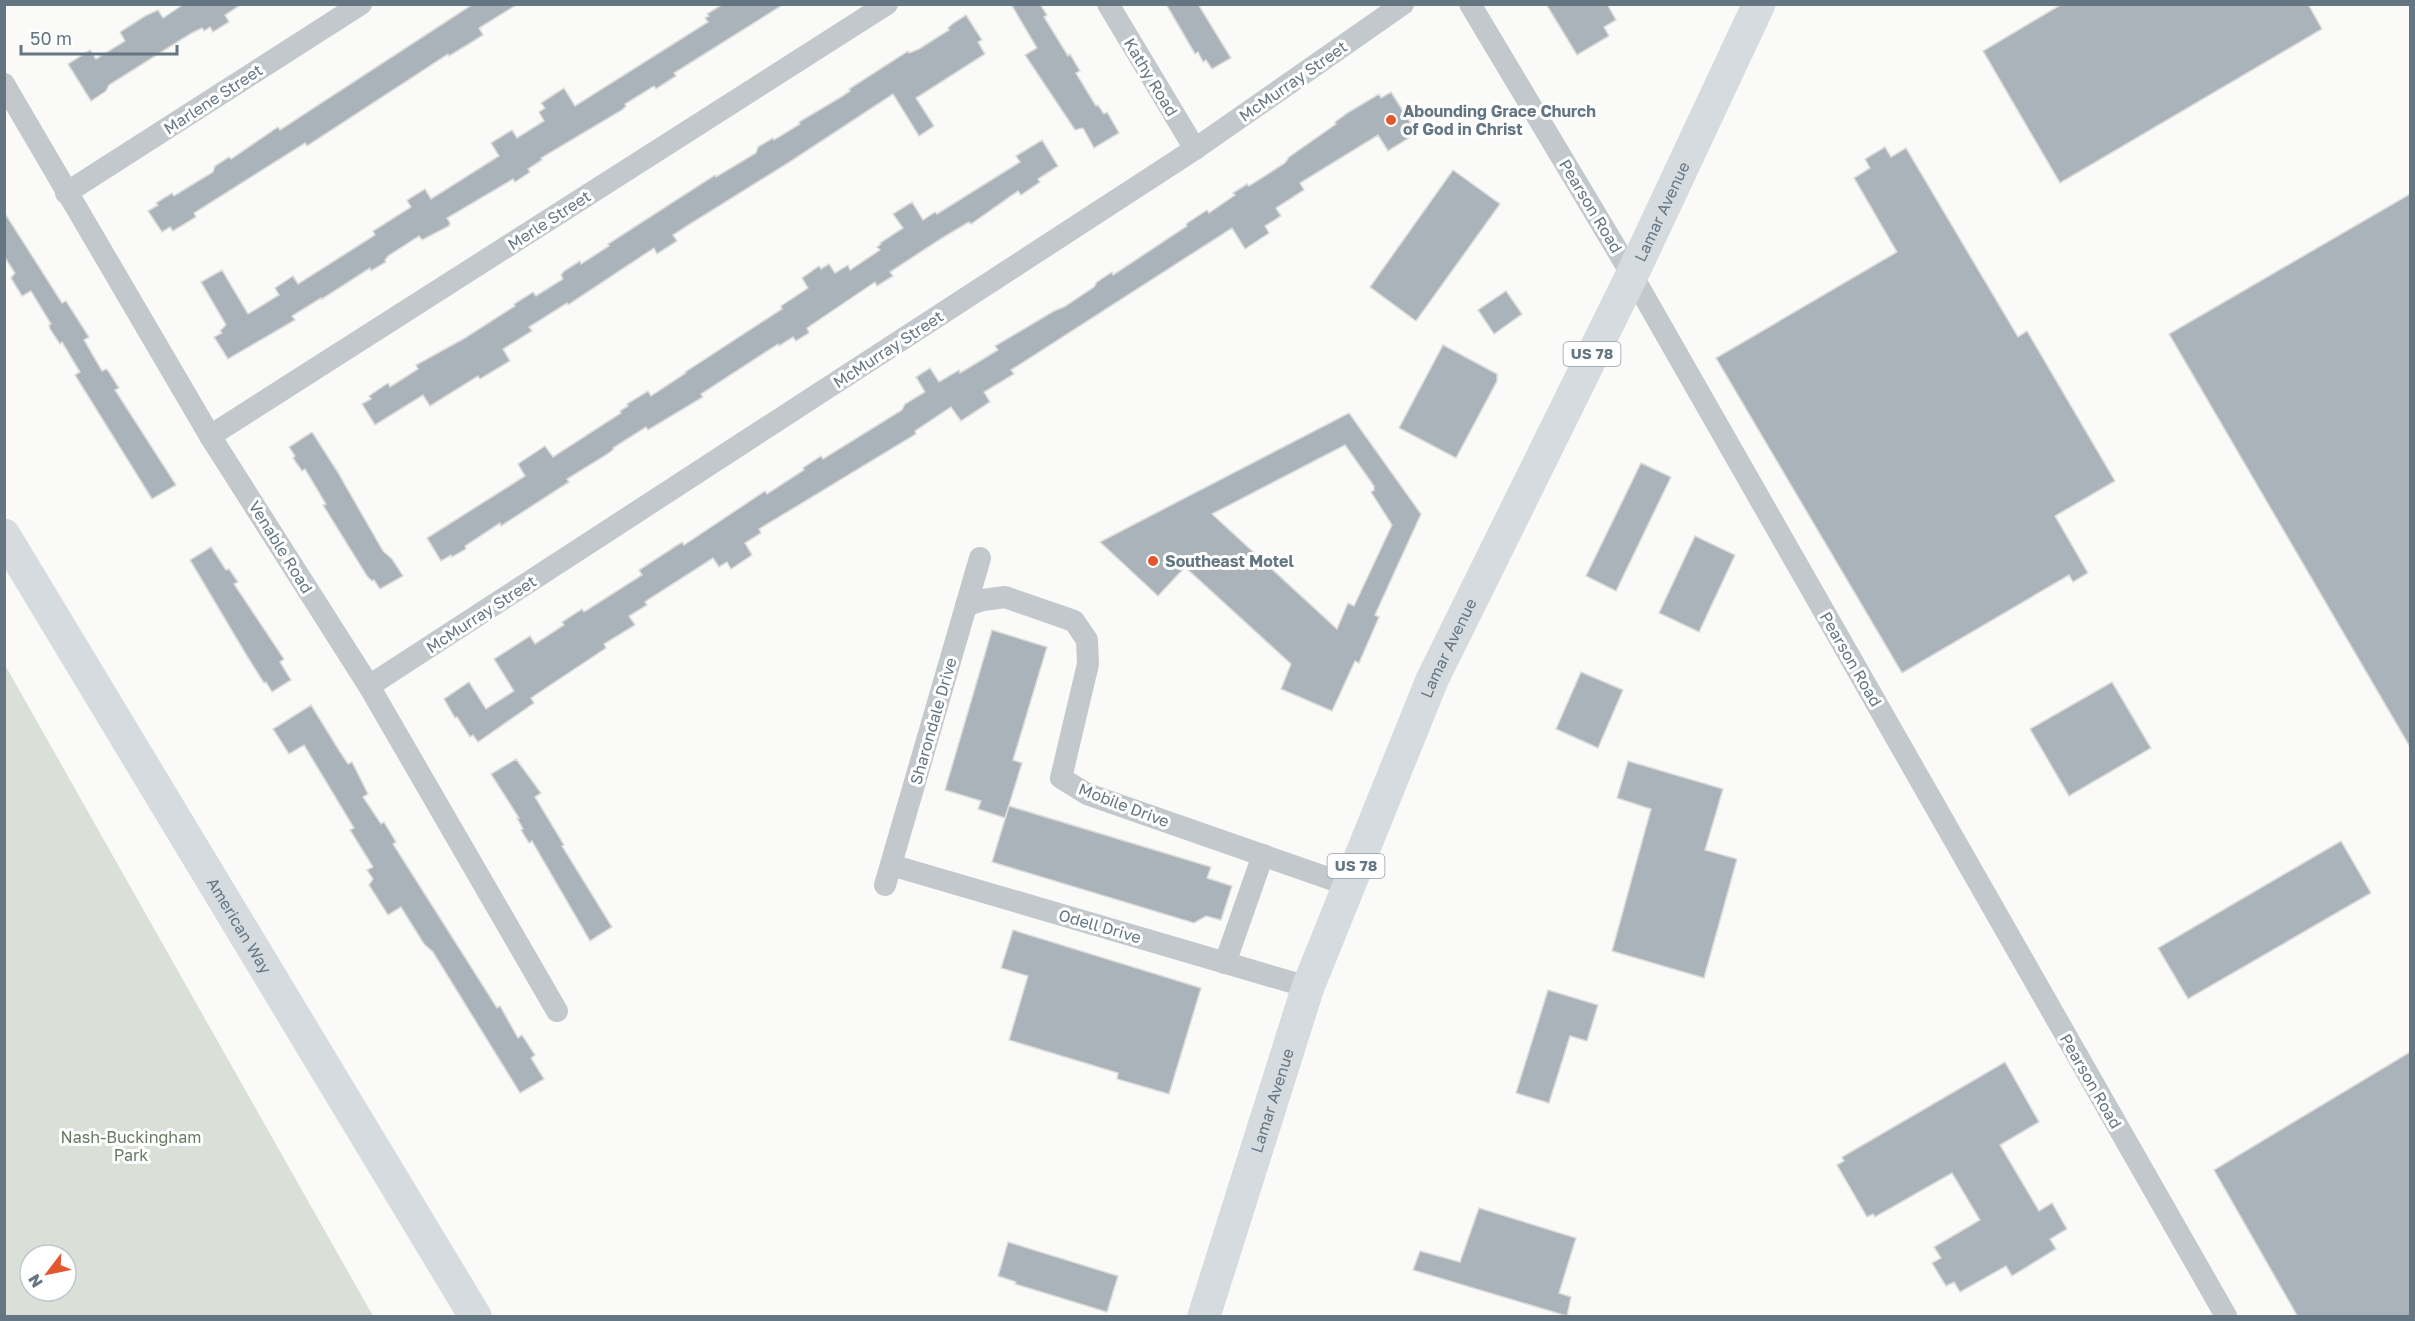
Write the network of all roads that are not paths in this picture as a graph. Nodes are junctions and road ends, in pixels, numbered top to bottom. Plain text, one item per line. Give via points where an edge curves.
1 (361, 4) edge
2 (887, 4) edge
3 (1108, 4) edge
4 (1403, 4) edge
5 (1470, 4) edge
6 (1759, 4) edge
7 (4, 84) edge
8 (1195, 149) junction
9 (66, 193) junction
10 (1632, 275) junction
11 (210, 436) junction
12 (4, 536) edge
13 (980, 558) dead end
14 (966, 606) junction
15 (369, 686) junction
16 (1263, 855) junction
17 (888, 875) joint
18 (1348, 885) junction
19 (1225, 963) junction
20 (1308, 987) junction
21 (558, 1011) dead end
22 (475, 1317) edge
23 (1204, 1317) edge
24 (2226, 1317) edge

1 - 9 street, Marlene Street
2 - 11 street, Merle Street
3 - 8 street, Kathy Road
4 - 8 street, McMurray Street
5 - 10 street, Pearson Road
6 - 10 main road, Lamar Avenue / US 78
7 - 9 street, Venable Road
8 - 15 street, McMurray Street
9 - 11 street, Venable Road
10 - 18 main road, Lamar Avenue / US 78 via 1436,669
10 - 24 street, Pearson Road
11 - 15 street, Venable Road
12 - 22 main road, American Way
13 - 14 street, Sharondale Drive
14 - 16 street, Mobile Drive via 1005,597 1074,621 1087,640 1088,664 1061,778 1087,794
14 - 17 street, Sharondale Drive
15 - 21 street, Venable Road
16 - 18 street, Mobile Drive
16 - 19 street
17 - 19 street, Odell Drive
18 - 20 main road, Lamar Avenue / US 78
19 - 20 street, Odell Drive
20 - 23 main road, Lamar Avenue / US 78

